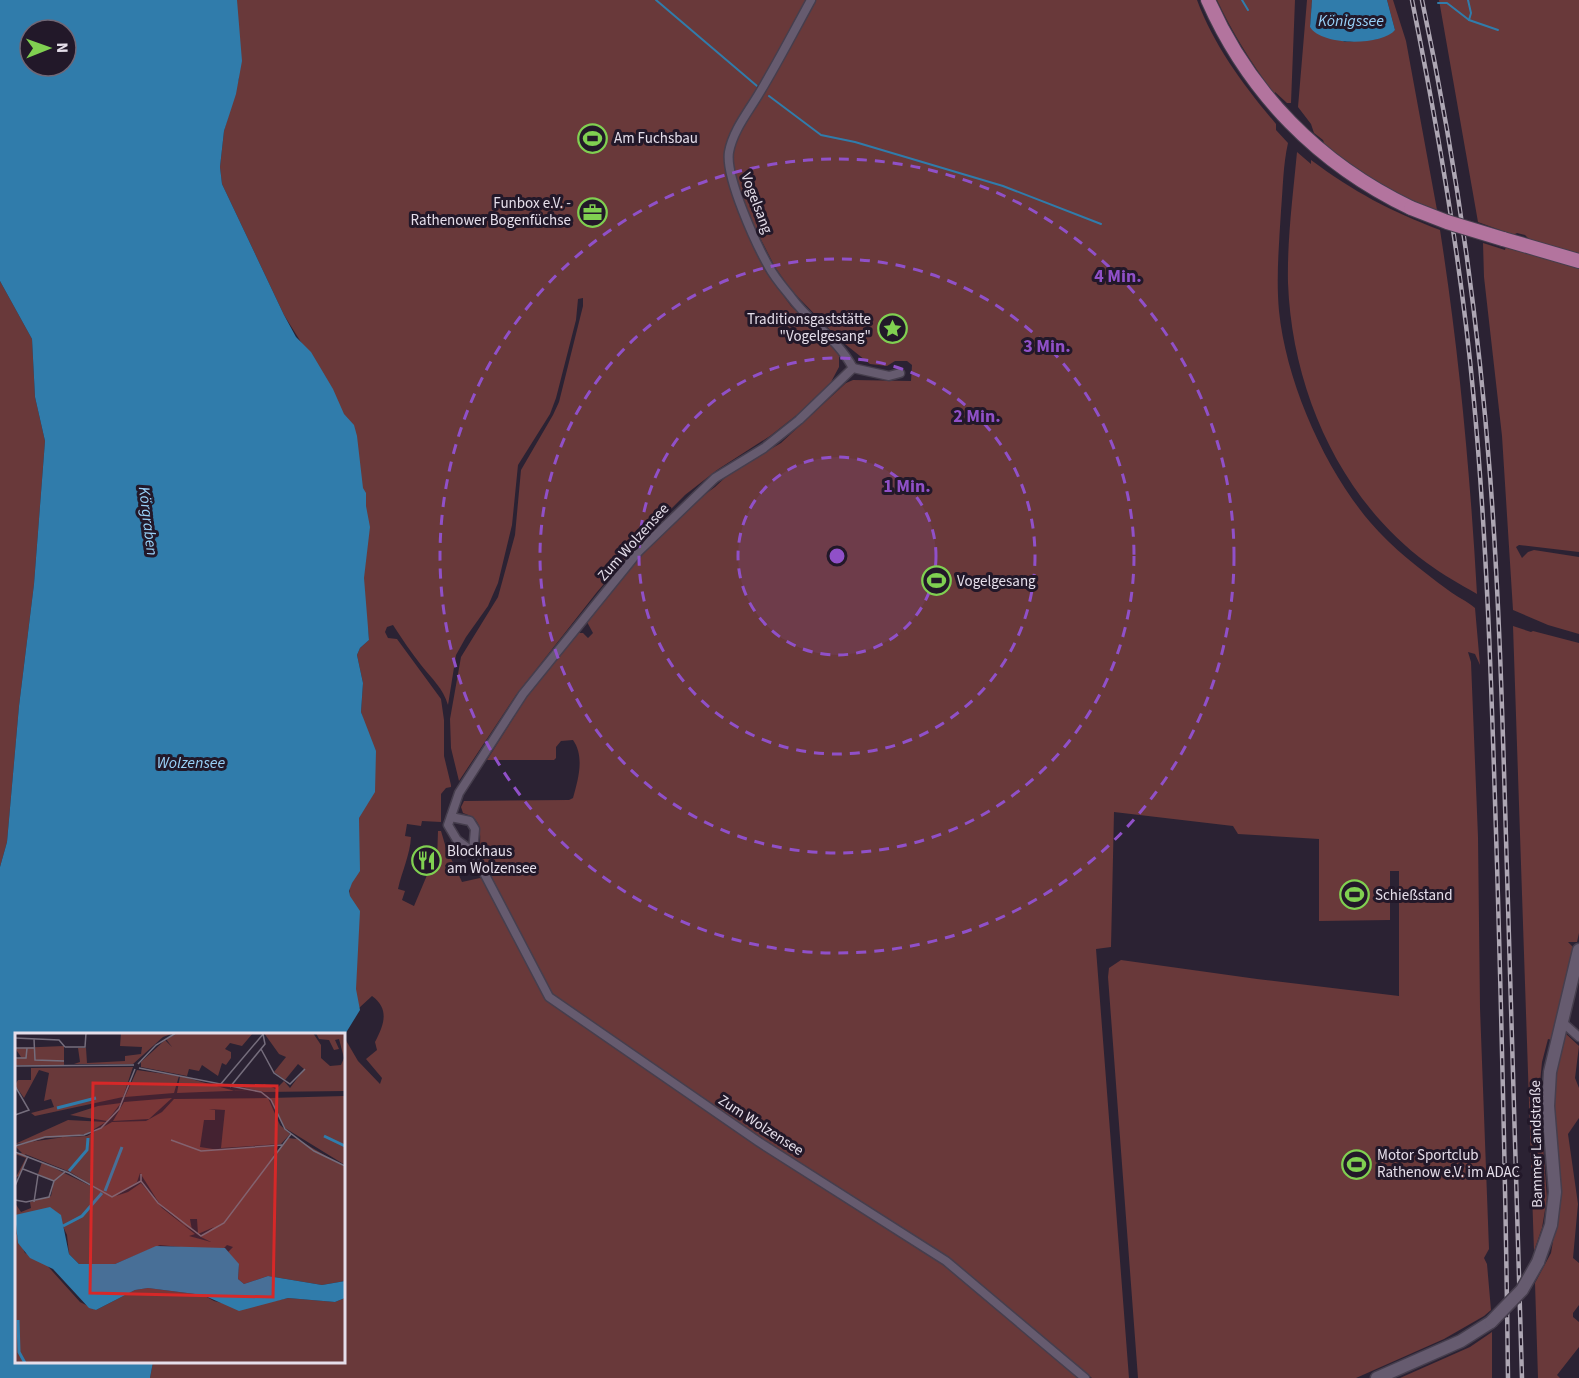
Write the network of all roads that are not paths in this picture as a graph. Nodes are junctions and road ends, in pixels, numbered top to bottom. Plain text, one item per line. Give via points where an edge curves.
1 (811, 0) edge
2 (1208, 0) edge
3 (1579, 261) edge
4 (853, 368) junction
5 (900, 373) dead end
6 (451, 817) junction
7 (473, 852) junction
8 (1579, 950) edge
9 (1561, 1021) junction
10 (1579, 1037) edge
11 (1085, 1378) edge
12 (1377, 1378) edge

1 - 4 street, Vogelsang via 739,125 728,155 740,203 770,268 794,302 844,351
2 - 3 main road, bridge via 1240,61 1275,107 1311,143 1353,176 1410,208 1447,222
4 - 5 street via 889,376
4 - 6 street, Zum Wolzensee via 773,441 715,478 639,551 523,694 459,793
6 - 7 street, Zum Wolzensee via 448,825 457,840
6 - 7 street, Zum Wolzensee via 470,821 475,829
7 - 11 street, Zum Wolzensee via 549,997 759,1142 946,1261
8 - 9 main road, Bammer Landstraße
9 - 10 street
9 - 12 main road, Bammer Landstraße, bridge via 1548,1091 1555,1200 1538,1262 1522,1290 1491,1322 1461,1341

